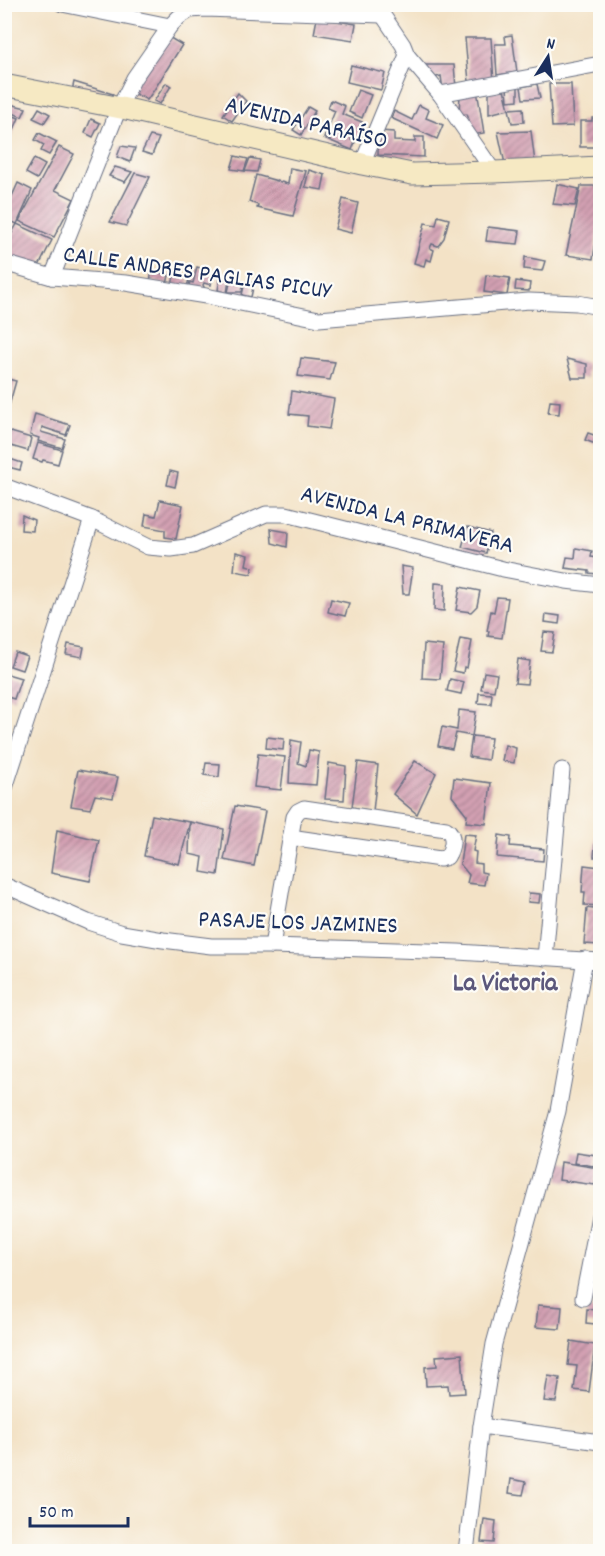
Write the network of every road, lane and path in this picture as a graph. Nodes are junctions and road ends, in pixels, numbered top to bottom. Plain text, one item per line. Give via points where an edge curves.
1 (62, 4) edge
2 (378, 10) edge
3 (170, 26) junction
4 (407, 55) junction
5 (600, 64) edge
6 (4, 85) edge
7 (440, 94) junction
8 (119, 108) junction
9 (362, 164) junction
10 (600, 166) edge
11 (494, 172) junction
12 (4, 263) edge
13 (52, 277) junction
14 (600, 307) edge
15 (4, 486) edge
16 (92, 519) junction
17 (600, 585) edge
18 (562, 770) dead end
19 (4, 791) edge
20 (290, 837) junction
21 (4, 885) edge
22 (272, 946) junction
23 (545, 958) junction
24 (593, 960) edge
25 (600, 1211) edge
26 (583, 1298) dead end
27 (481, 1426) junction
28 (600, 1442) edge
29 (466, 1551) edge

1 - 3 street
2 - 3 street via 197,9 184,13
2 - 4 street
3 - 8 street via 134,78
4 - 7 street
4 - 9 street
5 - 7 street
6 - 8 street, AVENIDA PARAÍSO
7 - 11 street
8 - 9 street, AVENIDA PARAÍSO
8 - 13 street
9 - 11 street, AVENIDA PARAÍSO via 412,174
10 - 11 street, AVENIDA PARAÍSO
12 - 13 street, CALLE ANDRES PAGLIAS PICUY
13 - 14 street, CALLE ANDRES PAGLIAS PICUY via 126,283 319,319 529,300
15 - 16 street, AVENIDA LA PRIMAVERA
16 - 17 street, AVENIDA LA PRIMAVERA via 148,547 171,549 194,546 266,514 286,514 503,569
16 - 19 street
18 - 23 street
20 - 20 street via 440,859 447,857 452,837 446,829 304,808 294,817
20 - 22 street
21 - 22 street, PASAJE LOS JAZMINES via 122,933 212,946
22 - 23 street, PASAJE LOS JAZMINES
23 - 24 street, PASAJE LOS JAZMINES
24 - 27 street via 558,1111 494,1344
25 - 26 street
27 - 28 street
27 - 29 street

